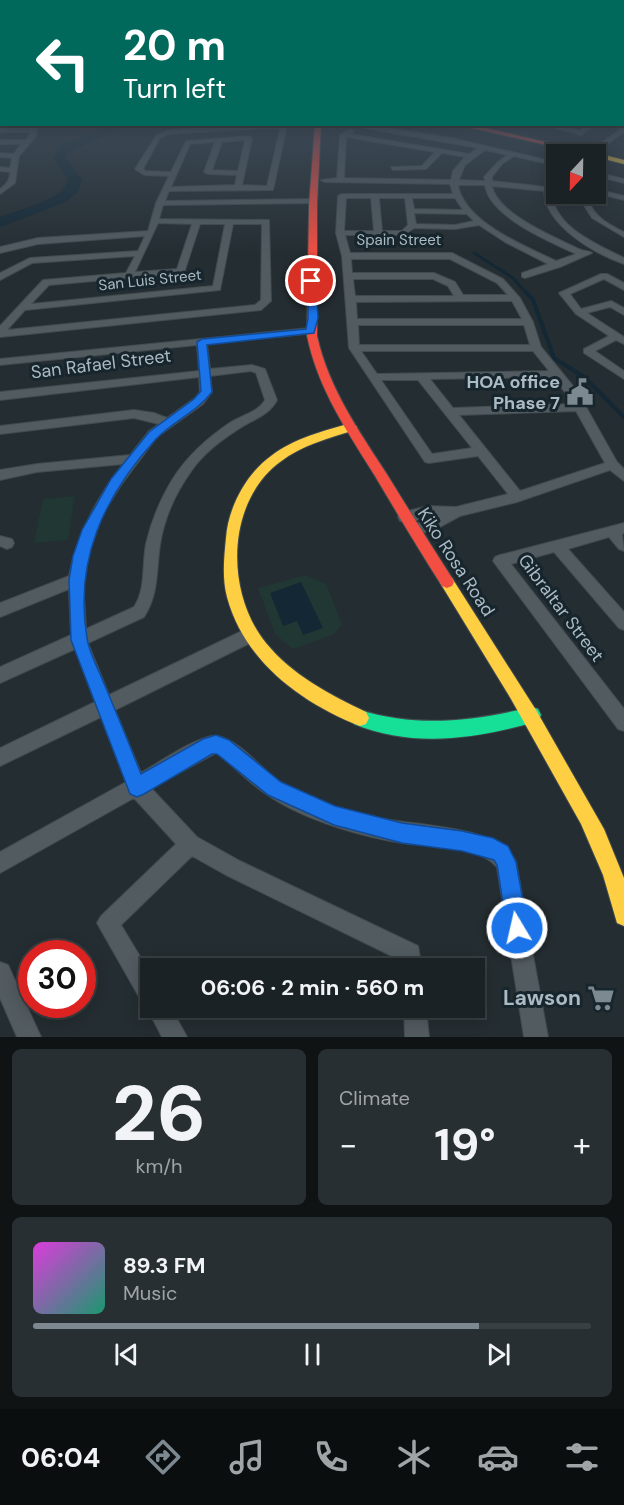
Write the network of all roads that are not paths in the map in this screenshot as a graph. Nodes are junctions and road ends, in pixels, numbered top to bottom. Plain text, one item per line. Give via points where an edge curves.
1 (16, 158) edge
2 (145, 158) edge
3 (181, 158) edge
4 (213, 158) edge
5 (244, 158) edge
6 (277, 158) edge
7 (316, 158) edge
8 (341, 158) edge
9 (400, 158) edge
10 (433, 158) edge
11 (468, 158) edge
12 (507, 158) edge
13 (393, 168) junction
14 (0, 169) edge
15 (15, 170) junction
16 (241, 173) junction
17 (174, 174) junction
18 (606, 176) edge
19 (325, 180) dead end
20 (340, 180) junction
21 (624, 181) edge
22 (384, 182) junction
23 (454, 182) junction
24 (489, 183) junction
25 (0, 186) edge
26 (10, 186) junction
27 (238, 187) junction
28 (166, 189) junction
29 (546, 189) edge
30 (0, 192) edge
31 (606, 195) edge
32 (375, 196) junction
33 (408, 196) junction
34 (457, 196) junction
35 (160, 203) junction
36 (313, 203) junction
37 (624, 203) edge
38 (549, 204) edge
39 (585, 204) edge
40 (411, 211) junction
41 (467, 212) junction
42 (155, 221) junction
43 (480, 222) junction
44 (196, 223) junction
45 (229, 223) junction
46 (412, 226) junction
47 (151, 233) junction
48 (340, 233) junction
49 (378, 233) junction
50 (624, 235) edge
51 (601, 249) junction
52 (0, 250) edge
53 (140, 253) junction
54 (583, 254) junction
55 (346, 256) junction
56 (624, 261) edge
57 (557, 265) junction
58 (525, 275) dead end
59 (129, 276) junction
60 (347, 276) junction
61 (0, 277) edge
62 (624, 287) edge
63 (459, 297) junction
64 (351, 298) junction
65 (515, 298) junction
66 (20, 308) junction
67 (579, 312) junction
68 (624, 312) edge
69 (354, 322) junction
70 (528, 322) junction
71 (310, 331) junction
72 (0, 333) edge
73 (620, 339) edge
74 (202, 342) junction
75 (354, 348) junction
76 (536, 348) junction
77 (0, 362) edge
78 (206, 372) junction
79 (557, 374) junction
80 (624, 376) edge
81 (372, 377) junction
82 (422, 377) junction
83 (0, 396) edge
84 (579, 406) junction
85 (448, 412) junction
86 (167, 423) junction
87 (351, 427) junction
88 (0, 430) edge
89 (482, 451) junction
90 (132, 459) junction
91 (612, 465) junction
92 (0, 475) edge
93 (624, 476) edge
94 (517, 496) junction
95 (456, 512) junction
96 (405, 517) junction
97 (414, 530) junction
98 (618, 530) edge
99 (624, 544) edge
100 (557, 546) junction
101 (76, 580) junction
102 (0, 610) edge
103 (624, 623) edge
104 (248, 636) junction
105 (79, 640) junction
106 (0, 675) edge
107 (105, 706) junction
108 (532, 715) junction
109 (624, 723) edge
110 (0, 757) edge
111 (137, 787) junction
112 (190, 844) junction
113 (0, 863) edge
114 (622, 894) edge
115 (624, 916) edge
116 (410, 958) edge
117 (0, 973) edge
118 (140, 977) edge
119 (164, 1018) edge
120 (416, 1018) edge
121 (29, 1037) edge
122 (175, 1037) edge
123 (417, 1037) edge
124 (536, 1037) edge

1 - 15 street
2 - 17 street via 139,169 144,173
3 - 17 street
4 - 16 street via 208,172
5 - 16 street
6 - 27 street via 270,188
7 - 36 street, Kiko Rosa Road
8 - 20 street
9 - 13 street
10 - 13 street via 424,168
11 - 23 street
12 - 24 street via 488,177
13 - 22 street
14 - 15 street
15 - 26 street
16 - 27 street
17 - 28 street
18 - 21 street
19 - 20 street
20 - 22 street
22 - 23 street
23 - 24 street
23 - 34 street
24 - 29 street
24 - 54 street via 490,192 501,207 533,229
25 - 26 street
26 - 30 street
27 - 28 street
28 - 35 street
31 - 37 street
32 - 33 street
32 - 48 street via 342,196
32 - 49 street
33 - 34 street
33 - 40 street
34 - 41 street
35 - 36 street
35 - 42 street
36 - 71 street, Kiko Rosa Road
38 - 51 street via 560,223
39 - 50 street via 600,222
40 - 41 street
40 - 46 street
41 - 43 street
42 - 44 street
42 - 47 street
43 - 46 street via 455,227
43 - 57 street
44 - 45 street
44 - 59 street via 181,271
45 - 66 street, San Luis Street via 217,288
45 - 72 street via 266,222 266,301 258,308
46 - 49 street via 404,233
47 - 52 street via 38,242
47 - 53 street
48 - 49 street
48 - 55 street
51 - 54 street
51 - 56 street
53 - 59 street
53 - 61 street via 30,261
54 - 57 street
55 - 60 street
55 - 65 street, Spain Street via 452,256 500,281
57 - 58 street
59 - 66 street via 46,282
60 - 63 street via 434,276 452,284
60 - 64 street
62 - 67 street via 604,276 564,293
63 - 64 street
63 - 65 street
64 - 69 street
65 - 70 street, Spain Street
66 - 72 street
67 - 68 street via 611,304
67 - 73 street
69 - 70 street
69 - 75 street
70 - 76 street, Spain Street
71 - 74 street
71 - 87 street, Kiko Rosa Road via 326,385
73 - 80 street via 588,351
74 - 77 street
74 - 78 street
75 - 76 street
75 - 81 street
76 - 79 street, Spain Street
78 - 83 street, San Rafael Street
78 - 86 street via 203,397
78 - 105 street, San Rafael Street via 257,369 270,403 209,446 190,464 174,489 153,544 144,606
79 - 82 street
79 - 84 street, Spain Street
81 - 82 street
81 - 89 street via 429,459
82 - 85 street
84 - 85 street
84 - 91 street, Spain Street
85 - 89 street
86 - 88 street via 134,414
86 - 90 street
87 - 96 street, Kiko Rosa Road
87 - 104 street via 307,441 280,457 257,477 243,502 232,530 227,561 238,617
89 - 94 street
90 - 92 street
90 - 101 street via 89,530
91 - 93 street, Spain Street
91 - 94 street
94 - 95 street
95 - 96 street
95 - 97 street via 436,524
96 - 97 street, Kiko Rosa Road
97 - 108 street, Kiko Rosa Road
98 - 99 street
98 - 100 street, Gibraltar Street
100 - 103 street
100 - 109 street, Gibraltar Street via 500,561
101 - 102 street
101 - 105 street
104 - 107 street
104 - 108 street via 271,663 306,688 336,707 386,726 439,733 492,727
105 - 106 street
105 - 107 street
107 - 110 street
107 - 111 street
108 - 114 street, Kiko Rosa Road via 597,833
111 - 112 street
111 - 113 street
111 - 124 street via 216,744 274,789 334,815 402,833 493,848 501,853 506,862
112 - 116 street via 410,954
112 - 118 street via 108,923
114 - 115 street, Kiko Rosa Road
117 - 121 street
119 - 122 street
120 - 123 street

